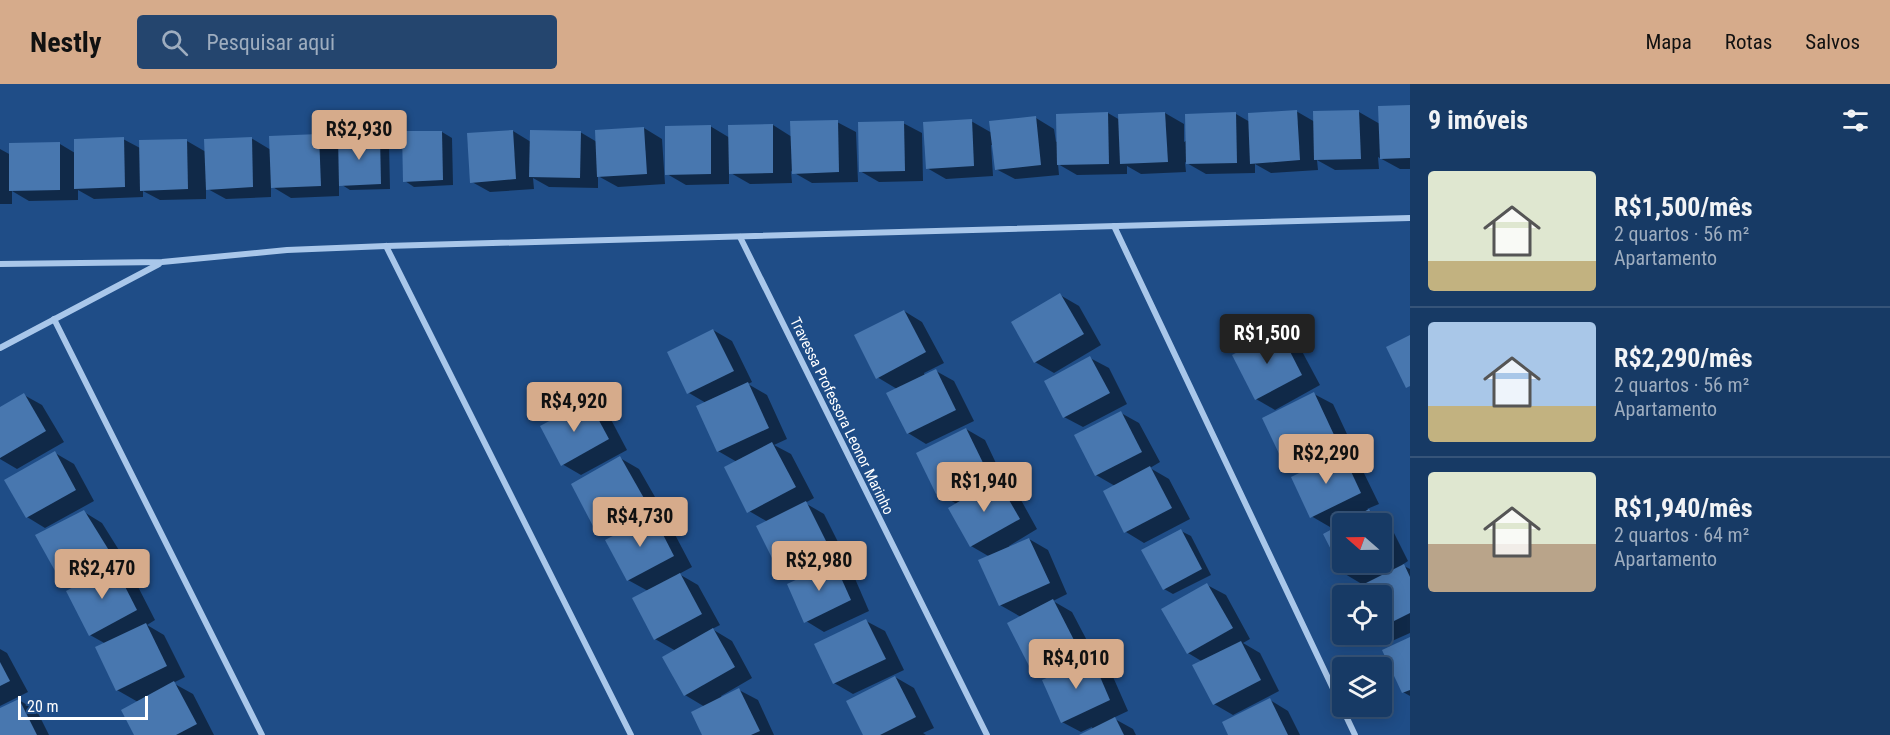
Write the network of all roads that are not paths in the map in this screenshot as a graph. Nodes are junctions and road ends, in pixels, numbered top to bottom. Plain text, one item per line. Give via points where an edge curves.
1 (1410, 218) edge
2 (1114, 226) junction
3 (740, 237) junction
4 (386, 246) junction
5 (162, 262) junction
6 (0, 264) edge
7 (54, 319) junction
8 (0, 348) edge
9 (262, 735) edge
10 (631, 735) edge
11 (987, 735) edge
12 (1355, 735) edge

1 - 2 street
2 - 3 street
2 - 12 street
3 - 4 street
3 - 11 street, Travessa Professora Leonor Marinho
4 - 5 street via 287,250
4 - 10 street
5 - 6 street
5 - 7 street
7 - 8 street
7 - 9 street

